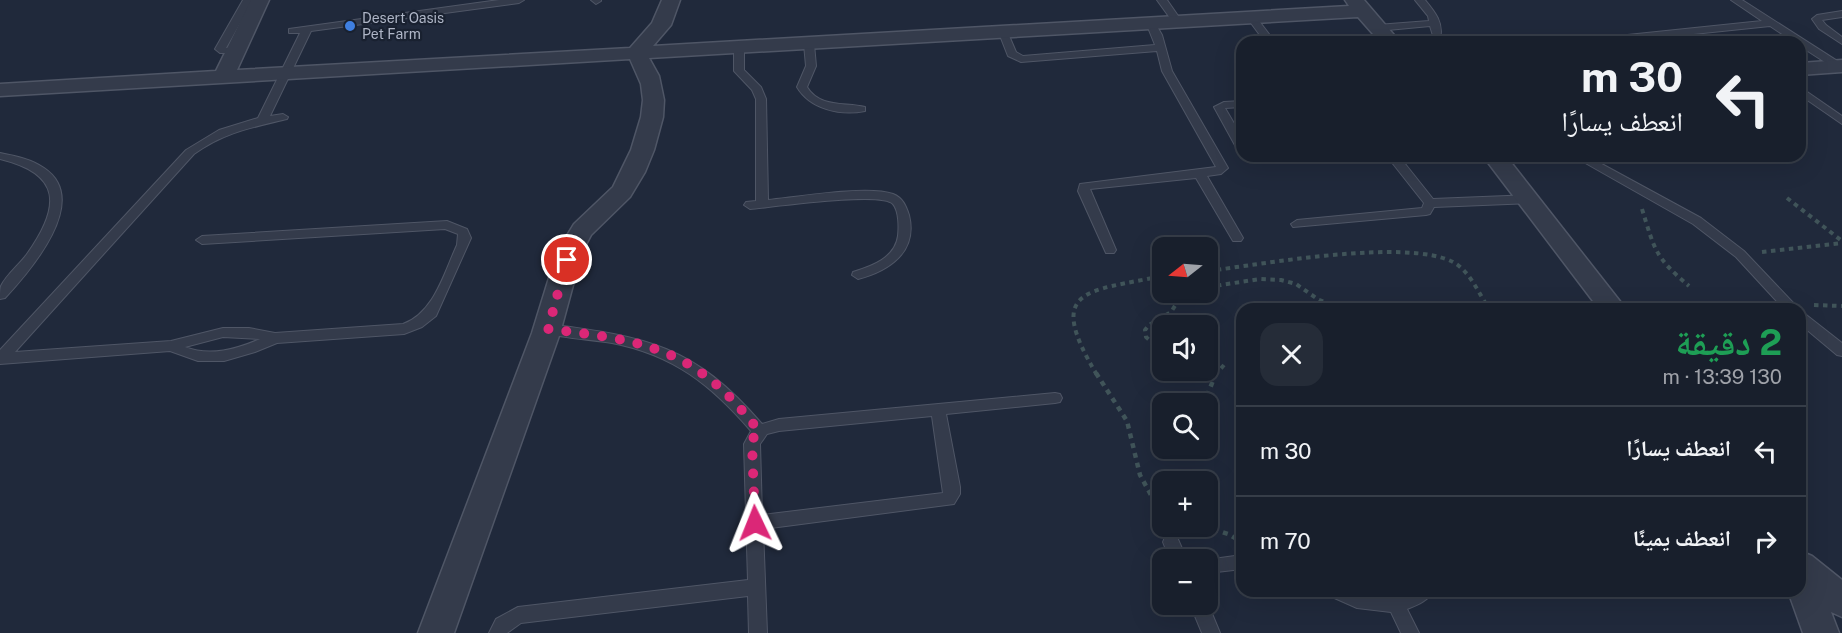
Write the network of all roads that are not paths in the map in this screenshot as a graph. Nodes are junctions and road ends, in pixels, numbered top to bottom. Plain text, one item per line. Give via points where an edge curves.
1 (248, 0) edge
2 (260, 0) edge
3 (519, 0) edge
4 (671, 0) edge
5 (1162, 0) edge
6 (1420, 0) edge
7 (1736, 0) edge
8 (1359, 6) edge
9 (1842, 14) edge
10 (1253, 18) junction
11 (1178, 23) junction
12 (1436, 23) junction
13 (1770, 23) junction
14 (1152, 25) junction
15 (307, 29) junction
16 (292, 31) dead end
17 (1004, 33) junction
18 (1384, 35) edge
19 (1266, 36) edge
20 (1437, 36) edge
21 (1646, 36) edge
22 (1791, 36) edge
23 (1842, 41) edge
24 (809, 44) junction
25 (1806, 45) edge
26 (739, 48) junction
27 (1159, 48) junction
28 (236, 50) junction
29 (636, 53) junction
30 (1840, 66) edge
31 (1806, 69) edge
32 (285, 74) junction
33 (223, 78) junction
34 (0, 90) edge
35 (1806, 94) edge
36 (1236, 104) edge
37 (861, 110) dead end
38 (283, 117) dead end
39 (262, 120) junction
40 (1842, 121) edge
41 (1236, 137) edge
42 (0, 156) edge
43 (1398, 162) edge
44 (1499, 162) edge
45 (1591, 162) edge
46 (1200, 174) junction
47 (1530, 199) junction
48 (1430, 203) junction
49 (1297, 224) dead end
50 (1237, 238) dead end
51 (202, 240) dead end
52 (1110, 250) dead end
53 (858, 275) dead end
54 (0, 295) edge
55 (1608, 303) edge
56 (1786, 303) edge
57 (1806, 322) edge
58 (548, 329) junction
59 (275, 338) junction
60 (172, 346) junction
61 (1842, 351) edge
62 (0, 358) edge
63 (1055, 398) dead end
64 (938, 409) junction
65 (759, 431) junction
66 (755, 523) junction
67 (1171, 542) dead end
68 (1174, 549) edge
69 (1236, 562) edge
70 (1218, 565) edge
71 (1806, 571) edge
72 (757, 587) junction
73 (1806, 593) edge
74 (1350, 597) edge
75 (1415, 597) edge
76 (1842, 601) edge
77 (1396, 604) junction
78 (1204, 615) edge
79 (436, 633) edge
80 (498, 633) edge
81 (758, 633) edge
82 (1211, 633) edge
83 (1410, 633) edge
84 (1821, 633) edge

1 - 28 lane via 220,49
2 - 28 street
3 - 15 lane
4 - 29 street via 661,25
5 - 11 lane
6 - 12 lane
7 - 13 lane
8 - 10 street
8 - 18 street
9 - 23 lane via 1817,20
10 - 11 street
10 - 19 lane
11 - 14 street
12 - 18 lane
12 - 20 lane
13 - 21 lane
13 - 22 lane
14 - 17 street
14 - 27 lane
15 - 16 lane
15 - 32 lane
17 - 24 street
17 - 27 lane via 1012,54 1021,59
24 - 26 street
24 - 37 lane via 811,66 802,87 805,94 824,105
25 - 30 lane
26 - 29 street
26 - 53 lane via 739,71 757,89 761,99 756,204 867,194 899,202 904,240 901,249 885,266
27 - 46 lane via 1167,71 1222,165 1221,171
28 - 33 street
29 - 32 street
29 - 58 street via 652,82 652,117 627,184 573,242
30 - 31 street
32 - 33 street
32 - 39 lane
33 - 34 street
35 - 40 lane
36 - 41 lane via 1219,107
38 - 39 lane
39 - 62 lane via 222,132 190,152
42 - 54 lane via 38,169 57,192 51,226
43 - 48 lane
44 - 47 street
45 - 56 lane via 1697,221 1740,254
46 - 50 lane
46 - 52 lane via 1084,186
47 - 48 lane
47 - 55 street
48 - 49 lane via 1420,213
51 - 59 lane via 447,225 463,232 463,246 434,308 418,325
57 - 61 lane
58 - 65 lane via 638,343 684,360 721,387
58 - 79 street
59 - 60 lane via 240,331 207,335
59 - 60 lane via 216,357 190,354
60 - 62 lane
63 - 64 lane
64 - 65 lane via 779,425
64 - 66 lane via 952,487 948,500
65 - 66 lane via 752,444
66 - 72 lane
67 - 68 lane
69 - 70 lane
71 - 76 street
72 - 80 lane via 518,615 502,625
72 - 81 lane
73 - 84 street
74 - 77 lane via 1378,605
75 - 77 lane
77 - 83 lane
78 - 82 lane

